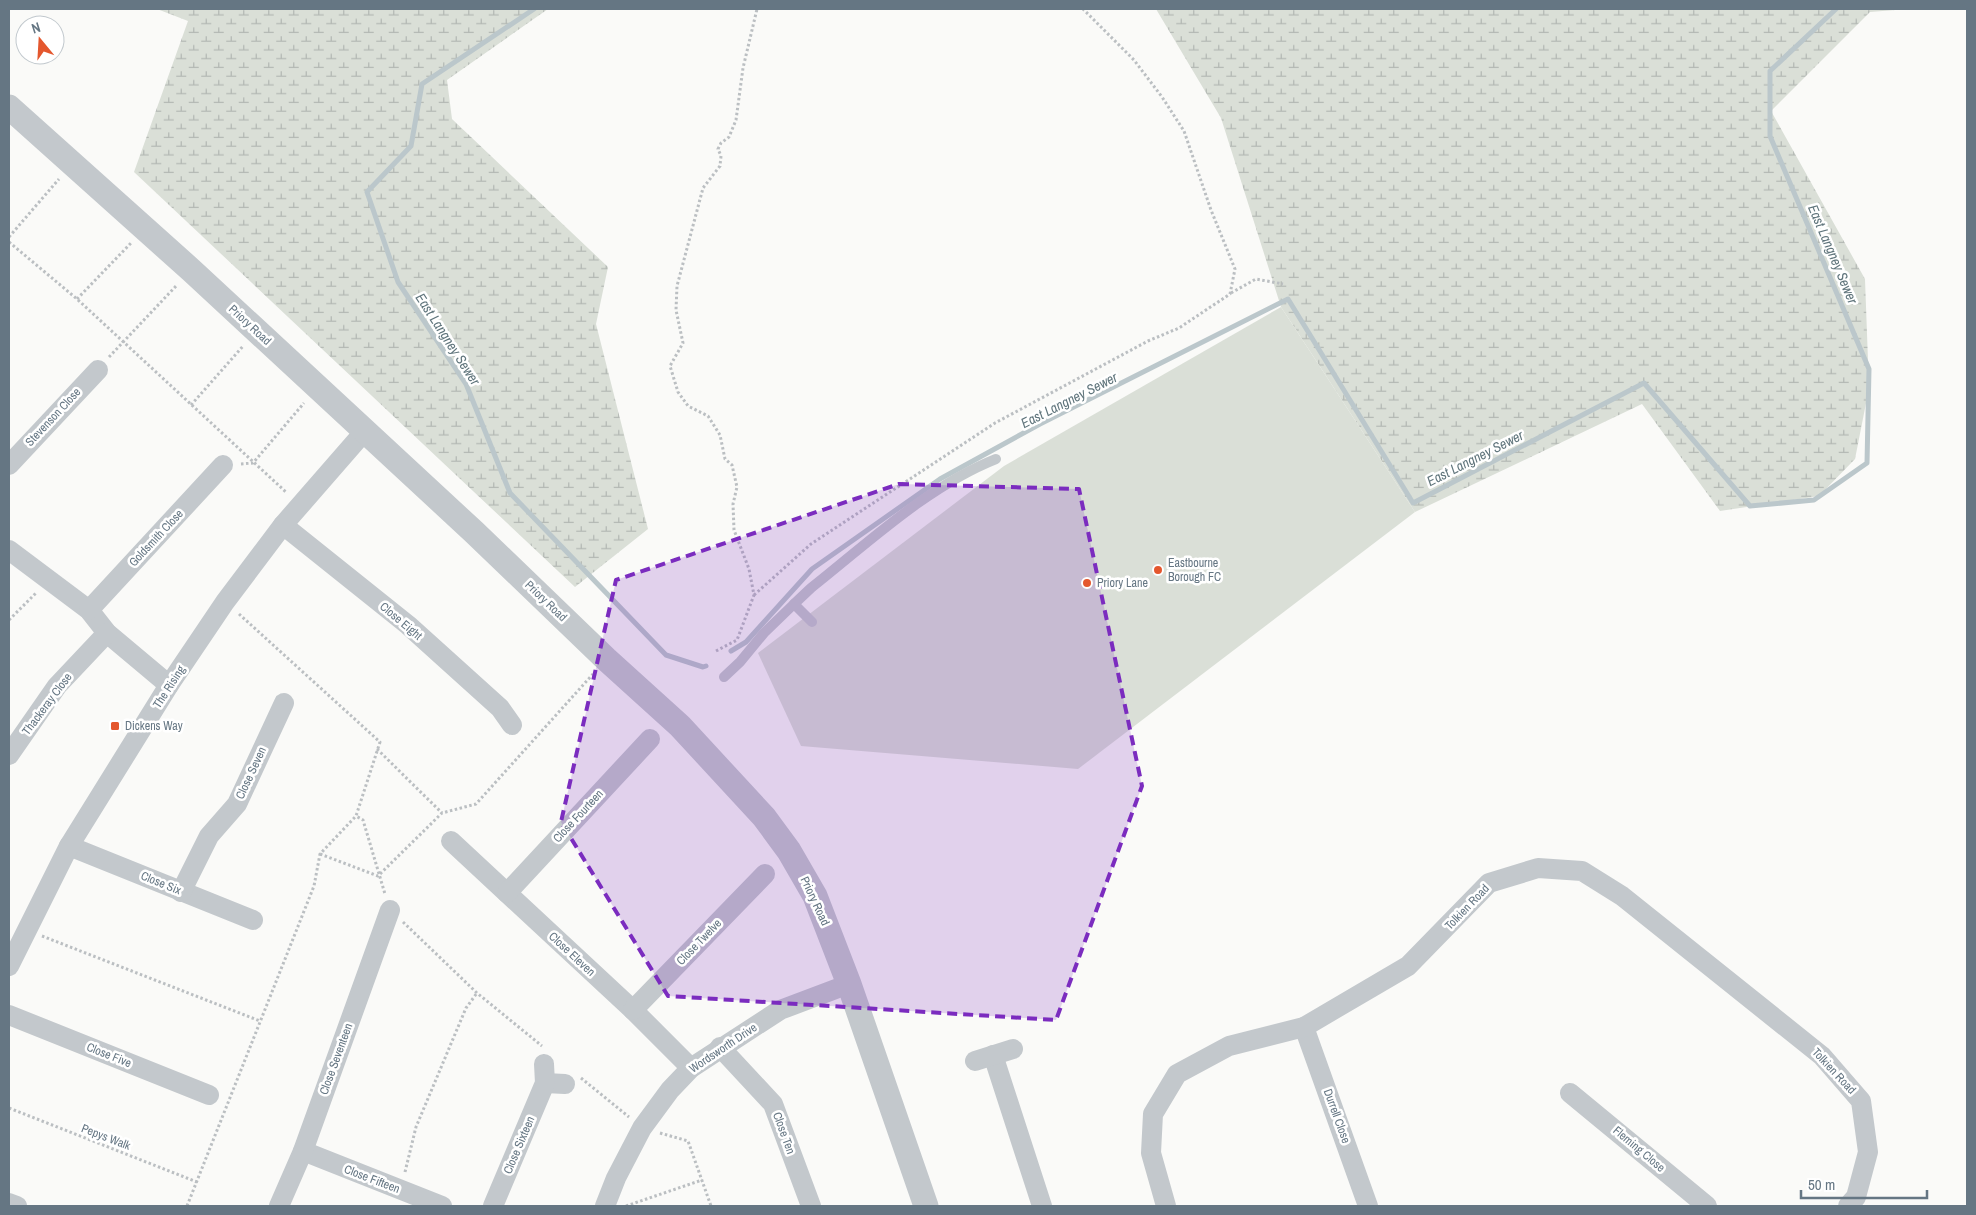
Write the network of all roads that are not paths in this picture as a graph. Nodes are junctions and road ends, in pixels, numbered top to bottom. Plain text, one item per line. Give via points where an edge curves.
1 (11, 114) edge
2 (98, 370) road end
3 (364, 432) junction
4 (996, 459) dead end
5 (9, 465) edge
6 (223, 465) road end
7 (283, 525) junction
8 (9, 550) edge
9 (794, 604) junction
10 (89, 610) junction
11 (812, 622) dead end
12 (107, 633) junction
13 (724, 677) dead end
14 (169, 685) junction
15 (284, 702) dead end
16 (512, 725) dead end
17 (650, 739) dead end
18 (9, 755) edge
19 (452, 841) dead end
20 (68, 846) junction
21 (765, 874) dead end
22 (181, 892) junction
23 (507, 893) junction
24 (390, 910) road end
25 (252, 920) dead end
26 (9, 966) edge
27 (849, 984) junction
28 (632, 1010) junction
29 (9, 1015) edge
30 (1304, 1027) junction
31 (720, 1047) junction
32 (1013, 1049) dead end
33 (691, 1068) junction
34 (570, 1078) road end
35 (1570, 1093) dead end
36 (209, 1095) dead end
37 (303, 1151) junction
38 (9, 1203) edge
39 (17, 1206) edge
40 (279, 1206) edge
41 (442, 1206) edge
42 (493, 1206) edge
43 (605, 1206) edge
44 (811, 1206) edge
45 (926, 1206) edge
46 (1042, 1206) edge
47 (1166, 1206) edge
48 (1368, 1206) edge
49 (1707, 1206) edge
50 (1848, 1206) edge

1 - 3 street, Priory Road via 73,164 191,270
2 - 5 street, Stevenson Close
3 - 7 street, The Rising
3 - 27 street, Priory Road via 680,726 769,824 815,896
4 - 9 lane via 941,487
6 - 10 street, Goldsmith Close
7 - 14 street, The Rising via 225,602
7 - 16 street, Close Eight via 408,625 500,708
8 - 10 street
9 - 11 lane
9 - 13 lane
10 - 12 street
12 - 14 street
12 - 18 street, Thackeray Close via 58,686
14 - 20 street, The Rising
15 - 22 street, Close Seven via 236,804 209,836
17 - 23 street, Close Fourteen
19 - 23 street, Close Eleven
20 - 22 street, Close Six
20 - 26 street, The Rising
21 - 28 street, Close Twelve
22 - 25 street, Close Six
23 - 28 street, Close Eleven
24 - 37 street, Close Seventeen
27 - 31 street, Wordsworth Drive via 780,1010
27 - 45 street, Priory Road
28 - 33 street, Close Eleven
29 - 36 street, Close Five
30 - 47 street, Tolkien Road via 1229,1046 1177,1074 1153,1114 1151,1153
30 - 48 street, Durrell Close
30 - 50 street, Tolkien Road via 1408,966 1489,882 1538,868 1582,871 1622,896 1822,1056 1861,1101 1868,1152 1856,1197
31 - 33 street, Wordsworth Drive
31 - 44 street, Close Ten via 773,1104
32 - 46 street via 984,1058
33 - 43 street, Wordsworth Drive via 642,1128
34 - 42 street, Close Sixteen via 544,1065
35 - 49 street, Fleming Close
37 - 40 street, Close Seventeen
37 - 41 street, Close Fifteen
38 - 39 street

